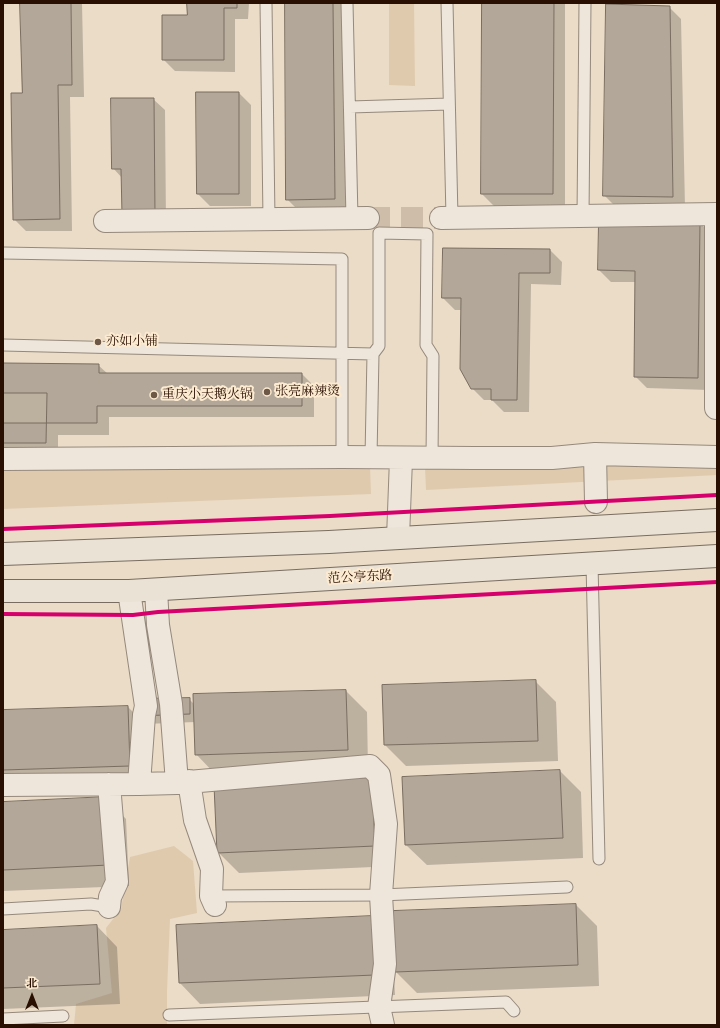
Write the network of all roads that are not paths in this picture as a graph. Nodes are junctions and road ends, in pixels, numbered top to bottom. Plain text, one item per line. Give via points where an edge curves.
1 (266, 3) edge
2 (347, 3) edge
3 (447, 3) edge
4 (585, 3) edge
5 (450, 104) junction
6 (350, 107) junction
7 (716, 214) edge
8 (583, 216) junction
9 (446, 217) joint
10 (360, 218) joint
11 (269, 219) junction
12 (105, 221) dead end
13 (3, 253) edge
14 (3, 345) edge
15 (342, 353) junction
16 (373, 354) junction
17 (716, 408) dead end
18 (595, 454) junction
19 (342, 457) junction
20 (371, 457) junction
21 (717, 457) edge
22 (432, 458) junction
23 (3, 459) edge
24 (401, 459) junction
25 (596, 502) dead end
26 (717, 520) edge
27 (398, 538) junction
28 (3, 554) edge
29 (717, 556) edge
30 (592, 564) junction
31 (156, 590) junction
32 (3, 591) edge
33 (129, 591) junction
34 (183, 782) junction
35 (110, 784) junction
36 (139, 784) junction
37 (3, 785) edge
38 (598, 859) dead end
39 (568, 887) dead end
40 (382, 895) junction
41 (213, 900) joint
42 (109, 907) joint
43 (3, 909) edge
44 (514, 1010) dead end
45 (170, 1015) dead end
46 (63, 1016) dead end
47 (381, 1016) edge
48 (3, 1019) edge

1 - 11 lane
2 - 6 lane
3 - 5 lane
4 - 8 lane
5 - 6 lane
5 - 9 lane
6 - 10 lane
7 - 8 street
7 - 17 street
8 - 9 street
10 - 11 street
11 - 12 street
13 - 15 lane via 342,259
14 - 15 lane
15 - 16 lane
15 - 19 lane
16 - 20 lane
16 - 22 lane via 379,346 378,233 427,234 426,345 433,356
18 - 21 street
18 - 22 street via 552,458
18 - 25 street
19 - 20 street
19 - 23 street
20 - 24 street
22 - 24 street
24 - 27 street
26 - 27 main road
27 - 28 main road
29 - 30 main road, 范公亭东路
30 - 31 main road, 范公亭东路
30 - 38 lane
31 - 33 main road, 范公亭东路
31 - 34 street via 158,625
32 - 33 main road, 范公亭东路
33 - 36 street via 146,706
34 - 36 street
34 - 40 street via 370,766 378,775 386,824
34 - 41 street via 212,869
35 - 36 street
35 - 37 street
35 - 42 street via 117,882 110,897
39 - 40 lane
40 - 41 lane
40 - 47 street via 385,964
42 - 43 lane via 90,904
44 - 47 lane via 506,1002
45 - 47 lane
46 - 48 lane

